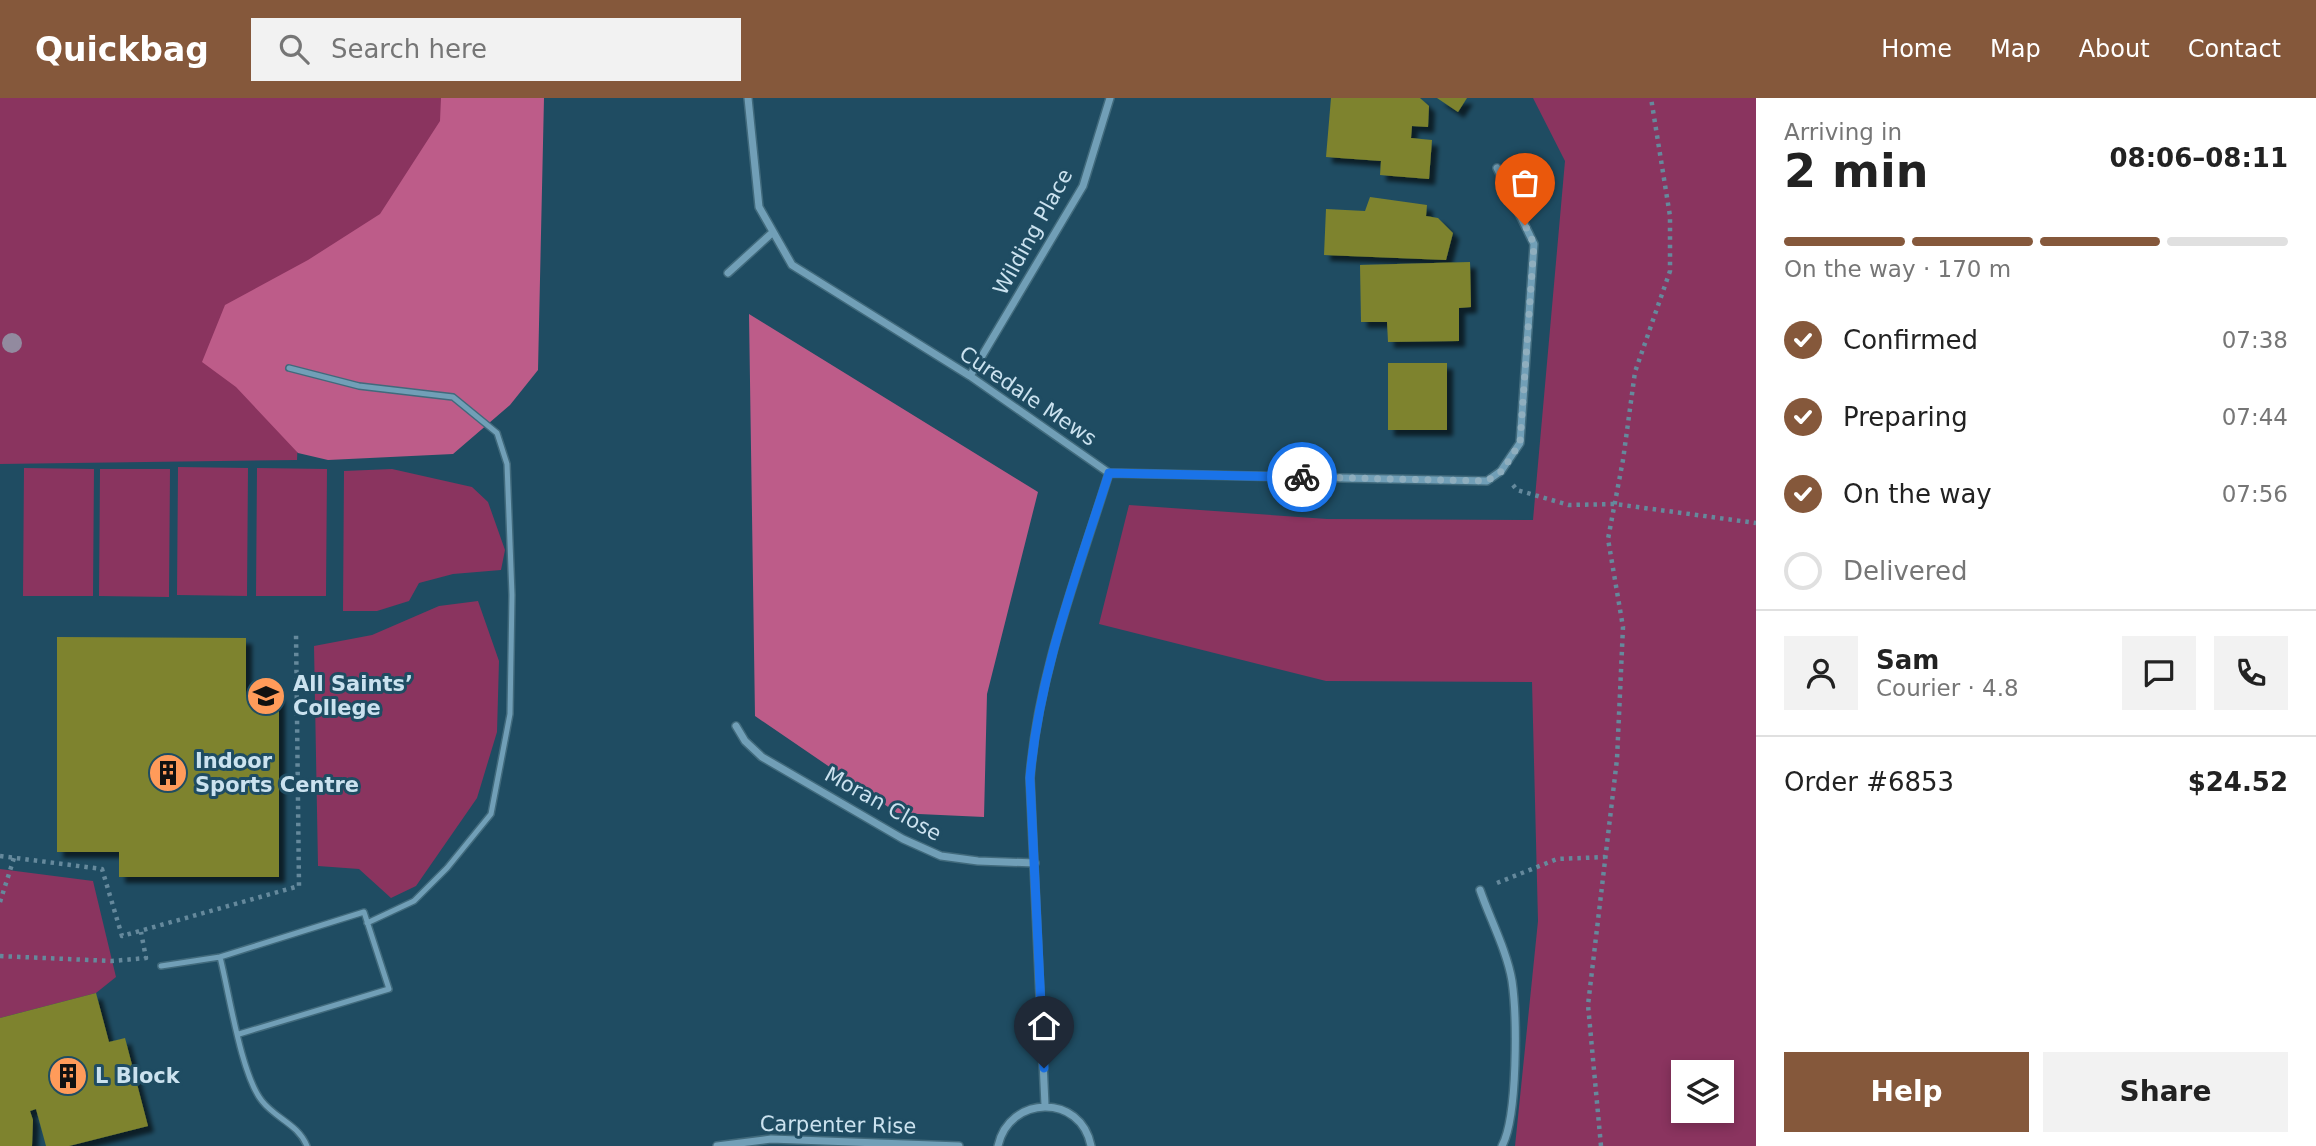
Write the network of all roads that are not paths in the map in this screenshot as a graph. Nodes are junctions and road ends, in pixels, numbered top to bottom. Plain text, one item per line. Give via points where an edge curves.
1 (748, 98) edge
2 (1110, 98) edge
3 (1497, 168) dead end
4 (773, 232) junction
5 (728, 273) dead end
6 (289, 368) dead end
7 (970, 376) junction
8 (1109, 473) junction
9 (736, 726) dead end
10 (1035, 863) junction
11 (1480, 890) road end
12 (367, 923) junction
13 (220, 957) junction
14 (162, 966) dead end
15 (239, 1034) junction
16 (1045, 1105) junction
17 (307, 1146) edge
18 (717, 1146) edge
19 (959, 1146) edge
20 (998, 1146) edge
21 (1091, 1146) edge
22 (1502, 1146) edge

1 - 4 street, Curedale Mews via 759,207
2 - 7 street, Wilding Place via 1083,186
3 - 8 street, Curedale Mews via 1534,244 1520,443 1502,471 1487,481
4 - 5 street
4 - 7 street, Curedale Mews via 792,265
6 - 12 lane via 359,386 453,397 497,433 507,464 510,714 491,814 414,901
7 - 8 street, Curedale Mews
8 - 10 street via 1046,675 1030,778
9 - 10 street, Moran Close via 762,757 941,856
10 - 16 street
11 - 22 street via 1512,980 1514,1068
12 - 13 lane via 364,912
12 - 15 lane via 389,989
13 - 14 lane
13 - 15 lane
15 - 17 lane via 262,1101 302,1133
16 - 20 street via 1007,1123
16 - 21 street via 1074,1116
18 - 19 street, Carpenter Rise via 771,1139

